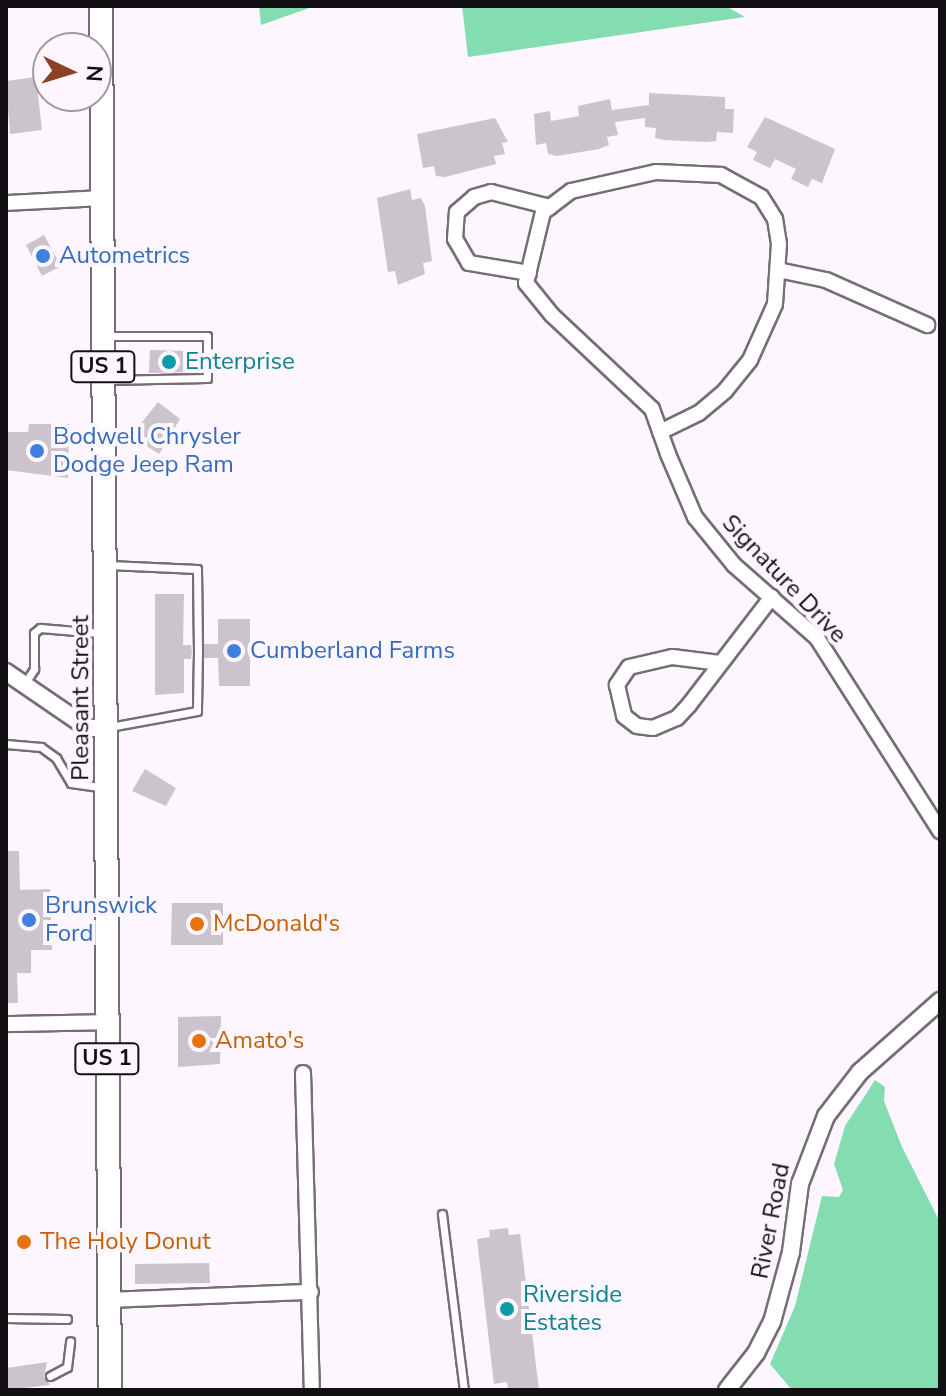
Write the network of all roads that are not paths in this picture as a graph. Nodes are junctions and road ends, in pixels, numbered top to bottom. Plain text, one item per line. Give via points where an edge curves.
1 (101, 6) edge
2 (101, 198) junction
3 (6, 203) edge
4 (550, 207) junction
5 (778, 270) junction
6 (529, 273) junction
7 (927, 325) dead end
8 (103, 336) junction
9 (103, 380) junction
10 (660, 432) junction
11 (106, 565) junction
12 (772, 597) junction
13 (107, 632) junction
14 (720, 663) junction
15 (6, 672) edge
16 (24, 685) junction
17 (108, 728) junction
18 (6, 744) edge
19 (107, 787) junction
20 (940, 831) edge
21 (940, 1001) edge
22 (107, 1022) junction
23 (6, 1024) edge
24 (303, 1073) dead end
25 (442, 1214) dead end
26 (311, 1292) junction
27 (109, 1300) junction
28 (6, 1318) edge
29 (67, 1319) dead end
30 (70, 1341) dead end
31 (50, 1376) dead end
32 (110, 1390) edge
33 (312, 1390) edge
34 (464, 1390) edge
35 (727, 1390) edge

1 - 2 highway, Pleasant Street / US 1
2 - 3 street
2 - 8 highway, Pleasant Street / US 1
4 - 5 street via 571,191 656,172 721,175 761,197 775,219
4 - 6 street via 543,212
4 - 6 street via 491,192 474,197 457,212 455,239 469,263
5 - 7 street via 826,280
5 - 10 street via 775,304 750,360 699,413
6 - 10 street, Signature Drive via 526,283 552,315 652,409
8 - 9 highway, Pleasant Street / US 1
8 - 9 lane via 207,336 207,378
9 - 11 highway, Pleasant Street / US 1
10 - 12 street, Signature Drive via 695,517 734,565
11 - 13 highway, Pleasant Street / US 1
11 - 17 lane via 197,569 197,711
12 - 14 street
12 - 20 street, Signature Drive via 817,638
13 - 16 lane via 40,628 34,633 34,669
13 - 17 highway, Pleasant Street / US 1
14 - 14 street via 689,705 665,725 637,726 624,716 617,685 629,667 672,657
15 - 16 street
16 - 17 street via 88,728
17 - 19 highway, Pleasant Street / US 1
18 - 19 lane via 41,747 56,758 74,785
19 - 22 highway, Pleasant Street / US 1
21 - 35 street, River Road via 860,1072 826,1116 800,1184 791,1252 772,1322
22 - 23 street
22 - 27 highway, Pleasant Street / US 1
24 - 26 street
25 - 34 lane
26 - 27 street
26 - 33 street
27 - 32 highway, Pleasant Street / US 1
28 - 29 lane via 57,1314
30 - 31 lane via 67,1367

